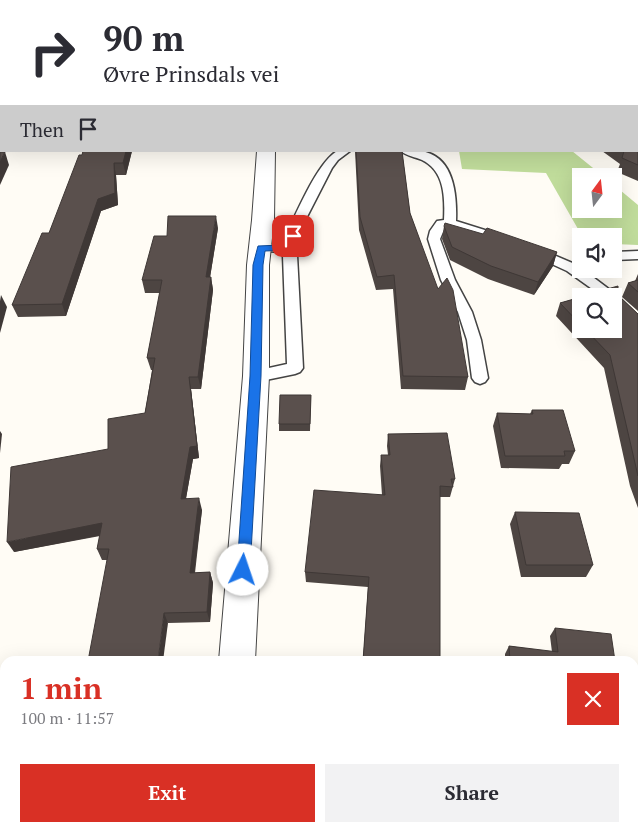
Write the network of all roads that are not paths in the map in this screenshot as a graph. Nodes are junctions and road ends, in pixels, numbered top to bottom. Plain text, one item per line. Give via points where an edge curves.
1 (266, 152) edge
2 (343, 152) edge
3 (410, 152) edge
4 (450, 223) junction
5 (272, 248) junction
6 (638, 255) edge
7 (622, 256) edge
8 (572, 264) edge
9 (567, 266) junction
10 (598, 288) edge
11 (256, 376) junction
12 (480, 378) dead end
13 (237, 656) edge

1 - 5 street
2 - 5 lane via 327,167 293,236
3 - 4 lane via 431,158 445,173 451,199
4 - 9 lane via 547,255
4 - 12 lane via 441,224 434,239 448,280 465,312 474,340
5 - 11 street via 258,265
5 - 11 lane via 290,255 296,368
6 - 7 lane
8 - 9 lane
9 - 10 lane
11 - 13 street

